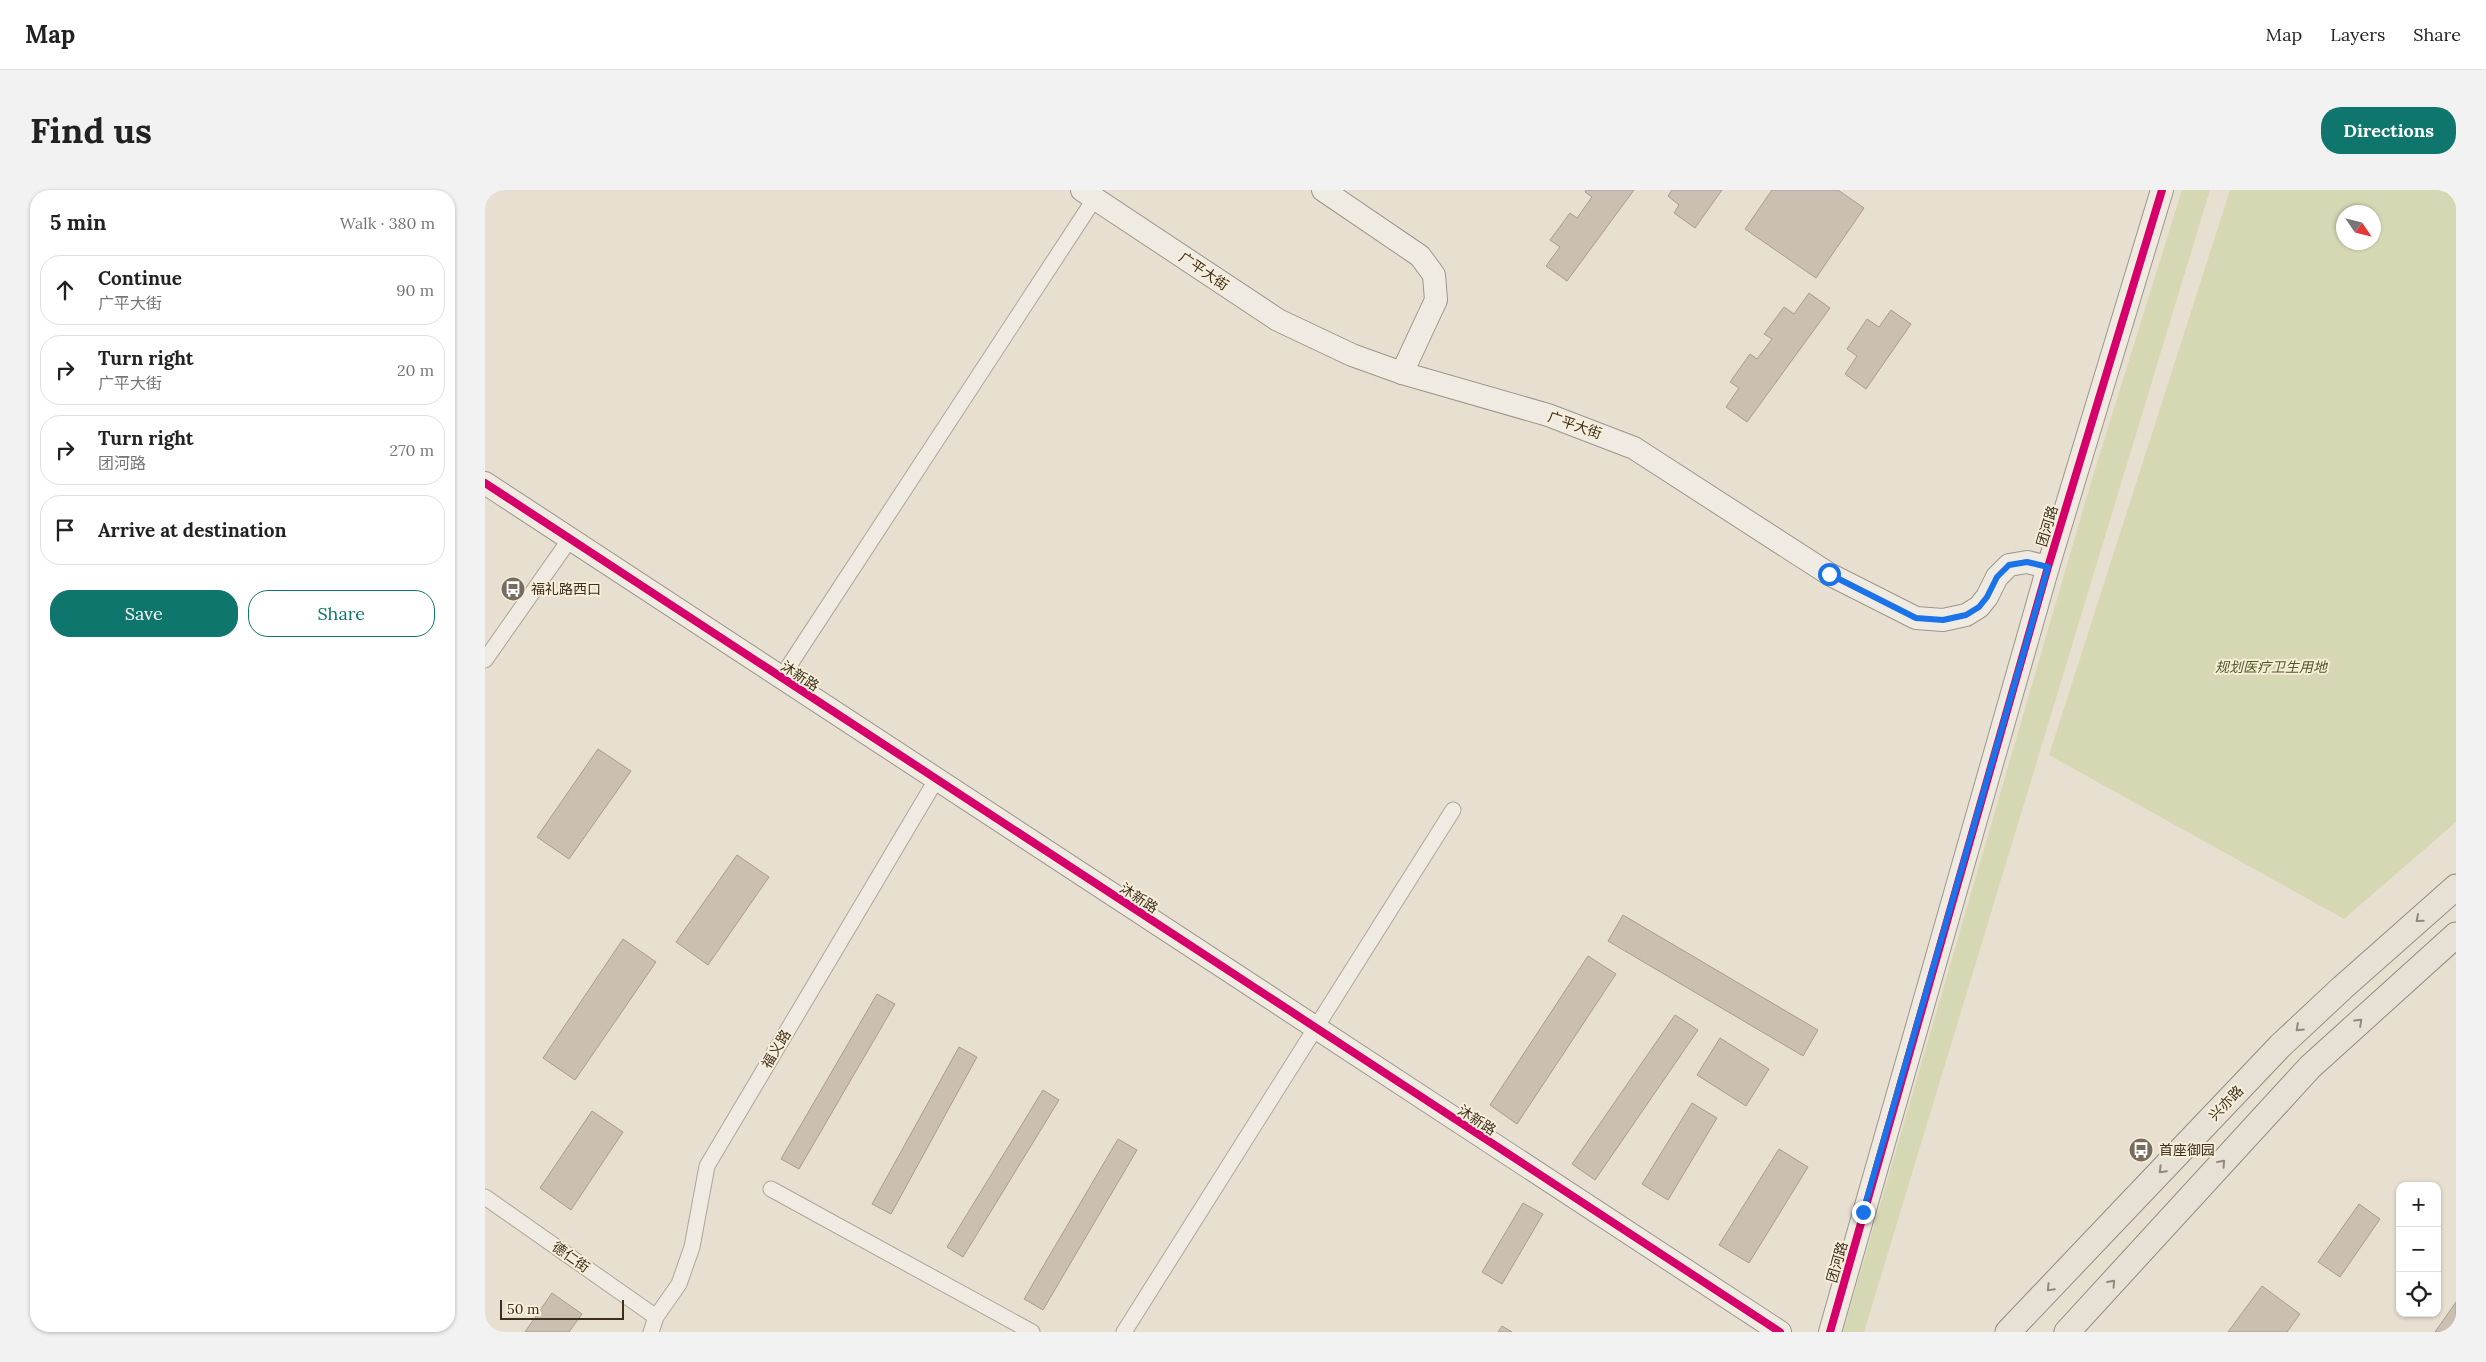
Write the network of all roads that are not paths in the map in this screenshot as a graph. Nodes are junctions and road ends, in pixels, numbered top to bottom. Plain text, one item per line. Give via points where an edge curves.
1 (1323, 190) edge
2 (2162, 190) edge
3 (1089, 194) edge
4 (1402, 373) junction
5 (485, 483) edge
6 (570, 539) junction
7 (2048, 567) junction
8 (485, 660) edge
9 (781, 678) junction
10 (936, 780) junction
11 (1453, 810) dead end
12 (2456, 887) edge
13 (2456, 935) edge
14 (1315, 1029) junction
15 (771, 1189) dead end
16 (485, 1197) edge
17 (656, 1317) junction
18 (651, 1332) edge
19 (1033, 1332) edge
20 (1124, 1332) edge
21 (1780, 1332) edge
22 (1830, 1332) edge
23 (2008, 1332) edge
24 (2067, 1332) edge

1 - 4 street via 1420,256 1434,276 1436,300
2 - 7 street, 团河路
3 - 4 street, 广平大街 via 1278,320 1352,355
3 - 9 street
4 - 7 street, 广平大街 via 1548,415 1634,448 1829,574 1916,618 1943,620 1966,615 1979,607 1997,577 2009,565 2027,562
5 - 6 street, 沐新路
6 - 8 street
6 - 9 street, 沐新路
7 - 22 street, 团河路
9 - 10 street, 沐新路
10 - 14 street, 沐新路
10 - 17 street, 福义路 via 707,1166 693,1247 679,1284
11 - 14 street
12 -> 23 main road, 兴亦路 via 2280,1046
24 -> 13 main road via 2310,1067
14 - 20 street
14 - 21 street, 沐新路
15 - 19 street
16 - 17 street, 德仁街
17 - 18 street, 福义路

